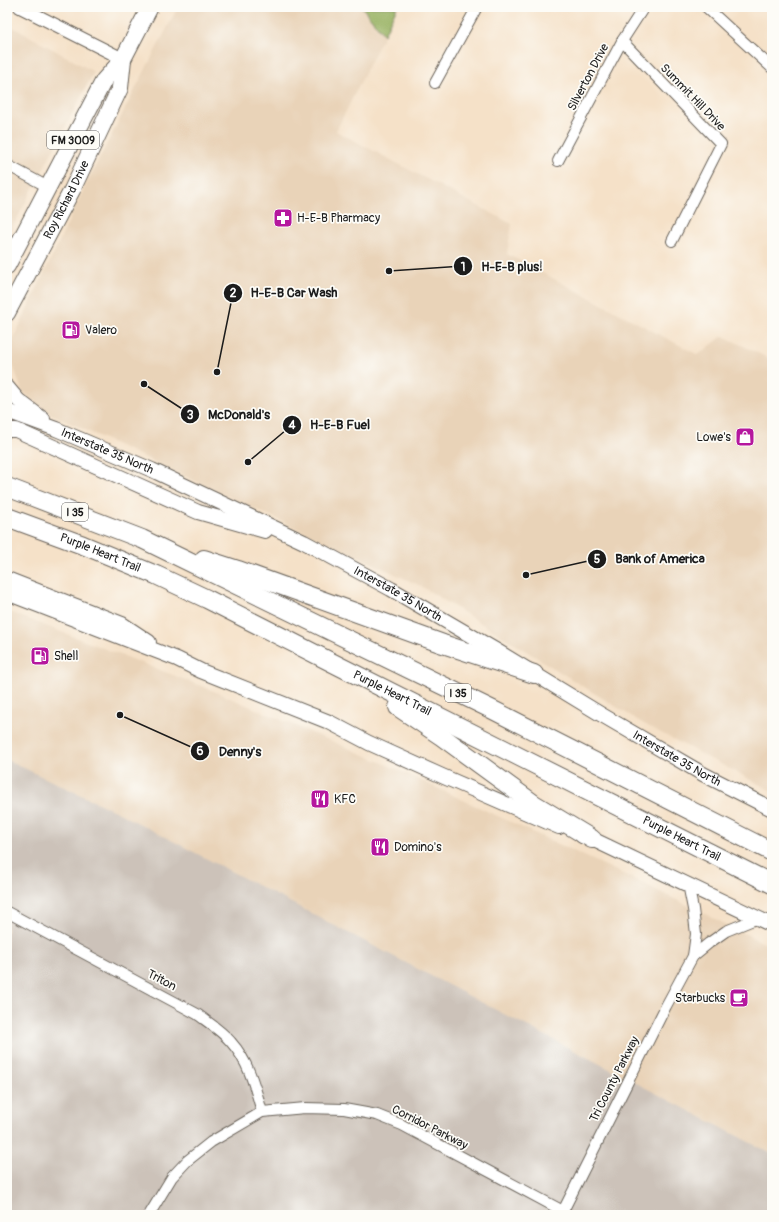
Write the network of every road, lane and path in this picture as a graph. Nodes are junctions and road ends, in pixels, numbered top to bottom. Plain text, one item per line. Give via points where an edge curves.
1 (20, 7) edge
2 (150, 7) edge
3 (477, 7) edge
4 (644, 7) edge
5 (706, 7) edge
6 (622, 41) junction
7 (123, 59) junction
8 (772, 68) edge
9 (435, 83) dead end
10 (558, 161) dead end
11 (7, 165) edge
12 (48, 187) junction
13 (672, 241) dead end
14 (7, 266) edge
15 (7, 313) edge
16 (7, 387) edge
17 (7, 411) edge
18 (56, 429) junction
19 (7, 430) edge
20 (7, 487) edge
21 (7, 517) edge
22 (142, 539) junction
23 (304, 542) junction
24 (7, 578) edge
25 (7, 593) edge
26 (177, 660) junction
27 (333, 663) junction
28 (534, 674) junction
29 (772, 809) edge
30 (592, 839) junction
31 (772, 852) edge
32 (688, 884) junction
33 (772, 884) edge
34 (7, 912) edge
35 (758, 918) junction
36 (772, 925) edge
37 (692, 956) junction
38 (262, 1112) junction
39 (562, 1213) edge
40 (150, 1215) edge

1 - 7 street
2 - 7 main road, Roy Richard Drive / FM 3009
3 - 9 street
4 - 6 street, Silverton Drive
5 - 8 street
6 - 10 street, Silverton Drive
6 - 13 street, Summit Hill Drive via 721,144
7 - 12 main road, Roy Richard Drive / FM 3009 via 104,80
7 - 15 main road, Roy Richard Drive / FM 3009 via 120,88 72,190
11 - 12 street
12 - 14 main road, Roy Richard Drive / FM 3009
16 - 18 main road via 18,400
17 - 18 main road, Interstate 35 North
18 - 23 main road, Interstate 35 North via 152,470
19 - 23 main road via 16,430 198,512
20 - 22 highway, I 35
21 - 27 highway, Purple Heart Trail / I 35 via 83,545 207,598
22 - 28 highway
22 - 31 highway, I 35 via 493,710
23 - 28 main road, Interstate 35 North via 391,589
24 - 26 main road via 122,624
25 - 26 main road
26 - 30 main road via 329,722 442,776 570,832
27 - 30 highway via 442,736 534,804
27 - 33 highway, Purple Heart Trail / I 35
28 - 29 main road, Interstate 35 North via 703,774
30 - 32 main road
32 - 35 main road
32 - 37 street, Tri County Parkway via 696,934
34 - 38 street, Triton via 198,1014 231,1042 244,1061 252,1076
35 - 36 main road
35 - 37 street, Tri County Parkway via 726,931
37 - 39 street, Tri County Parkway
38 - 39 street, Corridor Parkway via 305,1108 344,1109 377,1115 402,1125
38 - 40 street, Corridor Parkway via 211,1142 187,1162 172,1177

